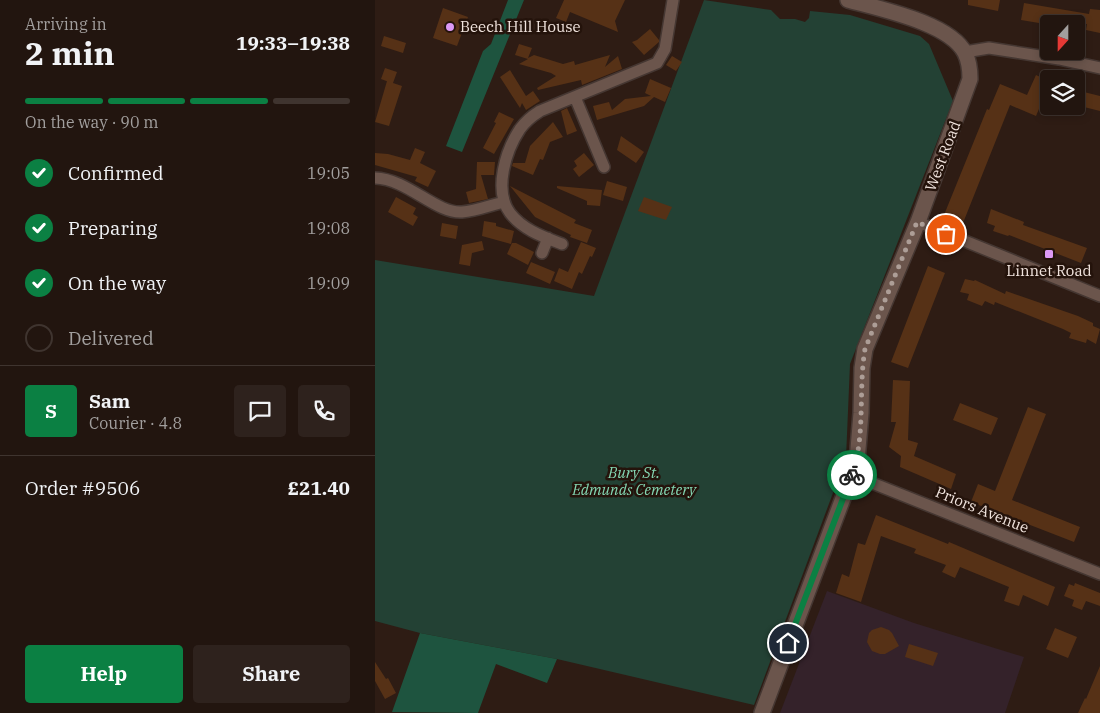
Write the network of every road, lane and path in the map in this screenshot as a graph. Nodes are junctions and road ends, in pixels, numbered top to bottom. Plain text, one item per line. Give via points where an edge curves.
1 (673, 0) edge
2 (848, 0) edge
3 (965, 52) junction
4 (1100, 68) edge
5 (575, 97) junction
6 (604, 167) dead end
7 (375, 178) edge
8 (504, 202) junction
9 (917, 222) junction
10 (548, 238) junction
11 (562, 244) dead end
12 (542, 253) dead end
13 (1100, 296) edge
14 (852, 475) junction
15 (1100, 574) edge
16 (762, 713) edge

1 - 5 street via 665,49 657,63
2 - 3 street via 933,27 951,37
3 - 4 street via 989,48
3 - 9 street, West Road via 970,80
5 - 6 street
5 - 8 street via 540,111 521,128 512,143 503,175
7 - 8 street via 393,181 441,207 461,212
8 - 10 street via 509,212 526,228
9 - 13 street
9 - 14 street, West Road via 865,349 857,462
10 - 11 street
10 - 12 street
14 - 15 street, Priors Avenue
14 - 16 street, West Road

